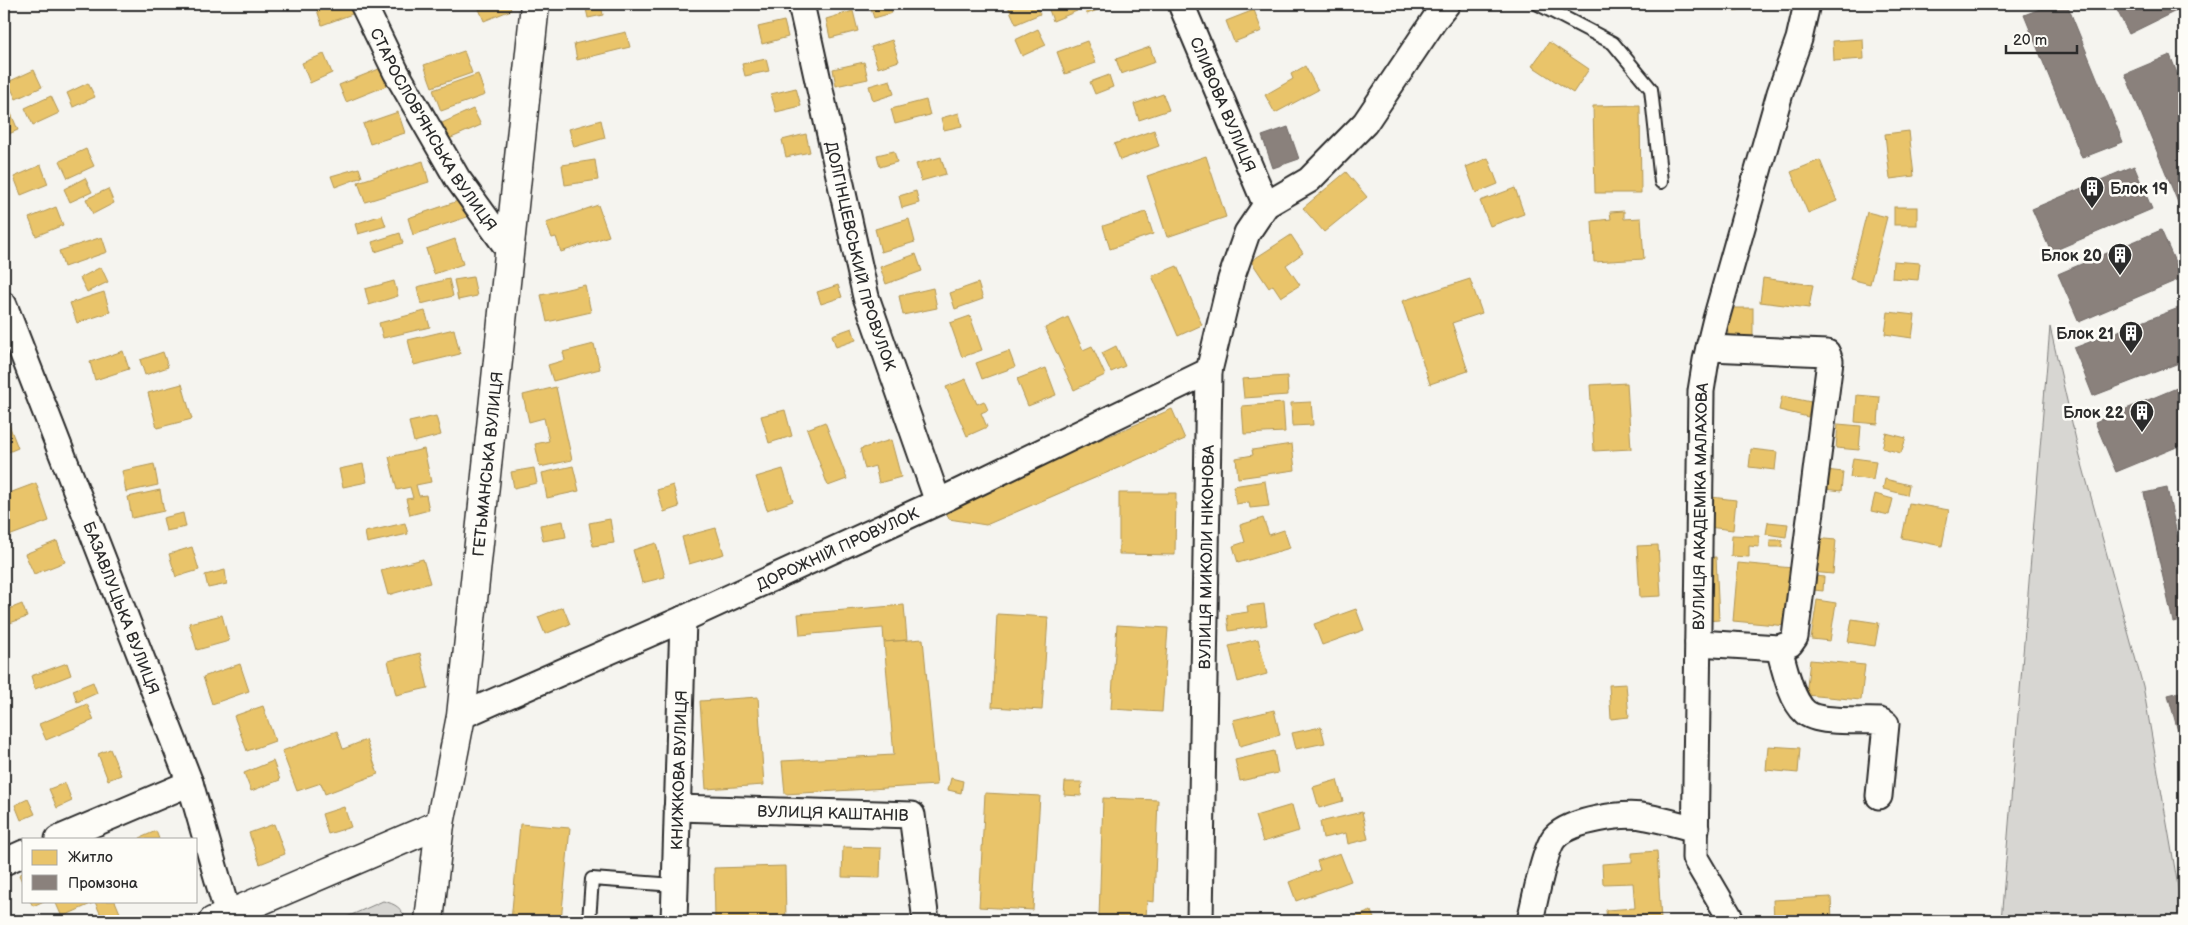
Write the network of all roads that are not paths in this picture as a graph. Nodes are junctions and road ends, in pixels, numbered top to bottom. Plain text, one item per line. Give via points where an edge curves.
1 (363, 4) edge
2 (535, 4) edge
3 (800, 4) edge
4 (1181, 4) edge
5 (1447, 4) edge
6 (1538, 4) edge
7 (1807, 4) edge
8 (1661, 182) dead end
9 (1266, 205) junction
10 (508, 250) junction
11 (4, 305) edge
12 (1709, 348) junction
13 (1210, 370) junction
14 (938, 502) junction
15 (684, 619) junction
16 (1698, 643) junction
17 (1779, 648) junction
18 (461, 716) junction
19 (190, 783) junction
20 (1879, 796) dead end
21 (677, 808) junction
22 (440, 824) junction
23 (1696, 829) junction
24 (60, 838) edge
25 (22, 854) edge
26 (4, 862) edge
27 (675, 885) junction
28 (221, 918) edge
29 (430, 921) edge
30 (588, 921) edge
31 (674, 921) edge
32 (926, 921) edge
33 (1200, 921) edge
34 (1530, 921) edge
35 (1729, 921) edge

1 - 10 street, СТАРОСЛОВ'ЯНСЬКА ВУЛИЦЯ via 396,72 457,178
2 - 10 street, ГЕТЬМАНСЬКА ВУЛИЦЯ
3 - 14 street, ДОЛГІНЦЕВСЬКИЙ ПРОВУЛОК via 866,296
4 - 9 street, СЛИВОВА ВУЛИЦЯ
5 - 9 street via 1365,123 1309,180
6 - 8 lane via 1613,43 1652,89
7 - 12 street, ВУЛИЦЯ АКАДЕМІКА МАЛАХОВА
9 - 13 street, ВУЛИЦЯ МИКОЛИ НІКОНОВА via 1247,233 1234,270
10 - 18 street, ГЕТЬМАНСЬКА ВУЛИЦЯ
11 - 19 street, БАЗАВЛУЦЬКА ВУЛИЦЯ
12 - 16 street, ВУЛИЦЯ АКАДЕМІКА МАЛАХОВА via 1701,391
12 - 17 street via 1827,353 1829,356 1796,637 1790,644
13 - 14 street, ДОРОЖНІЙ ПРОВУЛОК
13 - 33 street, ВУЛИЦЯ МИКОЛИ НІКОНОВА
14 - 15 street, ДОРОЖНІЙ ПРОВУЛОК
15 - 18 street, ДОРОЖНІЙ ПРОВУЛОК
15 - 21 street, КНИЖКОВА ВУЛИЦЯ
16 - 17 street
16 - 23 street, ВУЛИЦЯ АКАДЕМІКА МАЛАХОВА
17 - 20 street via 1798,705 1806,714 1822,719 1880,721 1886,724
18 - 22 street, ГЕТЬМАНСЬКА ВУЛИЦЯ
19 - 24 street
19 - 28 street, БАЗАВЛУЦЬКА ВУЛИЦЯ
21 - 27 street, КНИЖКОВА ВУЛИЦЯ
21 - 32 street, ВУЛИЦЯ КАШТАНІВ via 912,815
22 - 28 street
22 - 29 street, ГЕТЬМАНСЬКА ВУЛИЦЯ
23 - 34 street via 1645,816 1610,817 1578,824 1555,837 1546,857
23 - 35 street, ВУЛИЦЯ АКАДЕМІКА МАЛАХОВА via 1695,858
25 - 26 street
27 - 30 lane via 592,879
27 - 31 street, КНИЖКОВА ВУЛИЦЯ

